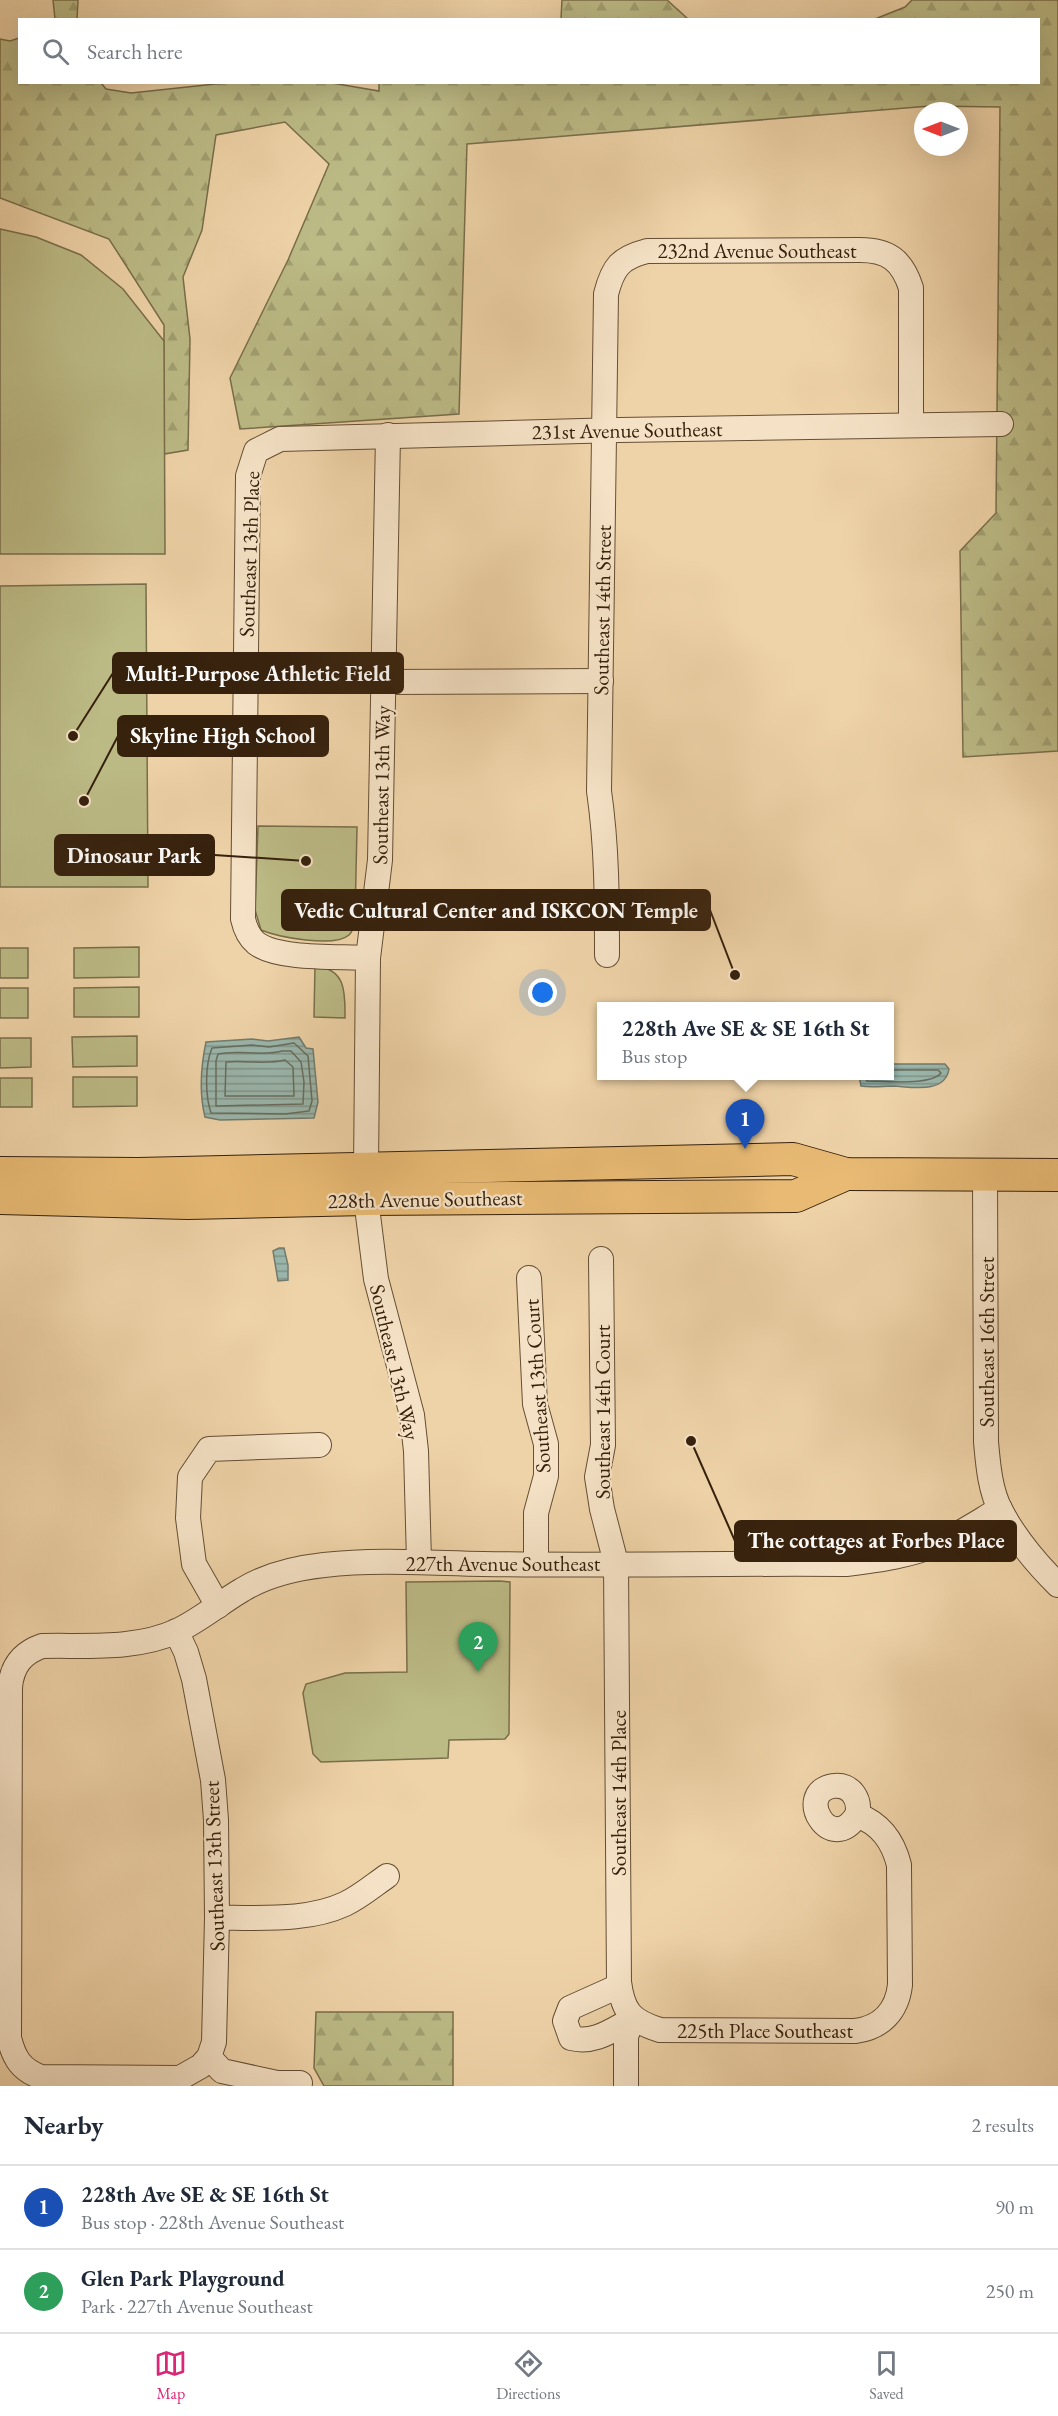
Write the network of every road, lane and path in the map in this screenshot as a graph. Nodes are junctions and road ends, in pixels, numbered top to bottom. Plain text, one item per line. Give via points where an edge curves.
1 (616, 267) joint
2 (911, 424) junction
3 (1001, 424) dead end
4 (605, 430) junction
5 (388, 435) junction
6 (256, 451) joint
7 (384, 681) junction
8 (601, 681) junction
9 (607, 955) dead end
10 (368, 958) junction
11 (0, 1173) edge
12 (985, 1173) junction
13 (846, 1174) junction
14 (1058, 1175) edge
15 (366, 1184) junction
16 (0, 1198) edge
17 (601, 1259) dead end
18 (529, 1278) dead end
19 (319, 1444) dead end
20 (999, 1509) junction
21 (419, 1561) junction
22 (616, 1563) junction
23 (536, 1564) junction
24 (1058, 1585) edge
25 (218, 1606) junction
26 (176, 1631) junction
27 (857, 1815) dead end
28 (387, 1876) dead end
29 (217, 1918) junction
30 (620, 1986) junction
31 (633, 2019) junction
32 (205, 2061) junction
33 (47, 2082) edge
34 (300, 2083) dead end
35 (626, 2086) edge

1 - 2 street, 232nd Avenue Southeast via 624,259 647,251 875,250 899,263 911,288
1 - 4 street, Southeast 14th Street via 606,294
2 - 3 street, 231st Avenue Southeast
2 - 4 street, 231st Avenue Southeast
4 - 5 street, 231st Avenue Southeast
4 - 8 street, Southeast 14th Street
5 - 6 street, 231st Avenue Southeast via 280,439
5 - 7 street, Southeast 13th Way
6 - 10 street, Southeast 13th Place via 248,476 243,919 255,942 278,953
7 - 8 street
7 - 10 street, Southeast 13th Way via 380,860
8 - 9 street, Southeast 14th Street via 599,791 607,869
10 - 15 street, Southeast 13th Way
11 - 15 main road via 235,1172 269,1185 333,1184 349,1188
12 - 13 main road, 228th Avenue Southeast
12 - 14 main road, 228th Avenue Southeast
12 - 20 street, Southeast 16th Street via 986,1442
13 - 15 main road, 228th Avenue Southeast via 796,1196
13 - 15 main road, 228th Avenue Southeast via 793,1159 457,1167 445,1183 387,1184 376,1188
15 - 16 main road, 228th Avenue Southeast via 188,1203
15 - 21 street, Southeast 13th Way via 376,1280 412,1414
17 - 22 street, Southeast 14th Court via 603,1444 597,1478
18 - 23 street, Southeast 13th Court via 535,1404 546,1444 546,1476 536,1513
19 - 25 street via 209,1449 190,1477 188,1518 194,1564
20 - 22 street, 227th Avenue Southeast via 944,1541 882,1560 846,1564
20 - 24 street via 1040,1567
21 - 23 street, 227th Avenue Southeast
21 - 25 street, 227th Avenue Southeast via 295,1570 244,1588
22 - 23 street, 227th Avenue Southeast
22 - 30 street, Southeast 14th Place
25 - 26 street, 227th Avenue Southeast
26 - 29 street, Southeast 13th Street via 194,1679 213,1780
26 - 33 street, 227th Avenue Southeast via 127,1644 42,1646 30,1651 11,1674 9,2038 21,2065
27 - 31 street, 225th Place Southeast via 886,1834 899,1865 900,1985 892,2011 868,2030 855,2031 660,2030
28 - 29 street via 346,1904 322,1912 300,1917
29 - 32 street, Southeast 13th Street via 216,2029
30 - 31 street, Southeast 14th Place
30 - 31 street via 570,2008 565,2021 571,2038 594,2040
31 - 35 street via 626,2036
32 - 33 street via 186,2075 171,2079
32 - 34 street via 222,2071 277,2083

